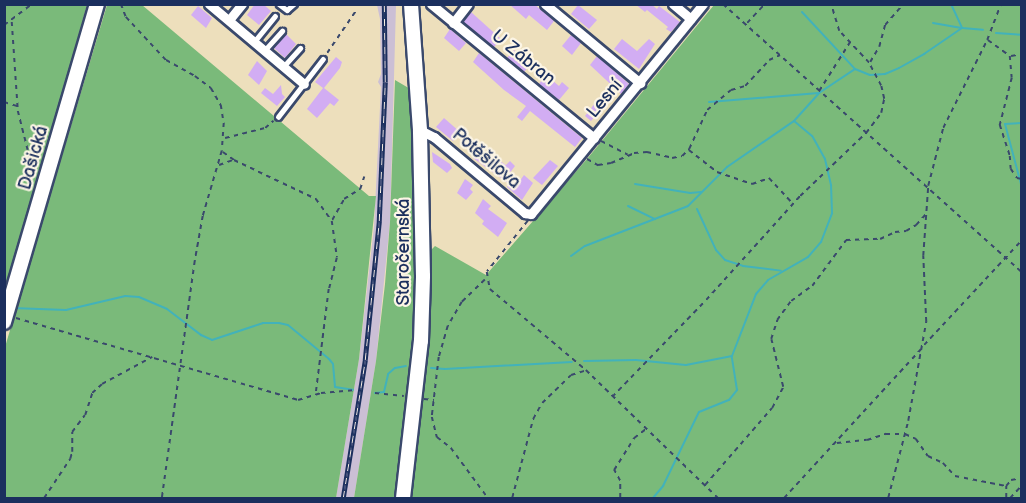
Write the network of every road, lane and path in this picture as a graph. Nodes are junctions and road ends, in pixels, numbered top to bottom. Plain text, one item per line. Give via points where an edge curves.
1 (32, 4) edge
2 (98, 4) edge
3 (121, 4) edge
4 (209, 4) edge
5 (242, 4) edge
6 (279, 4) edge
7 (294, 4) edge
8 (411, 4) edge
9 (431, 4) edge
10 (468, 4) edge
11 (545, 4) edge
12 (673, 4) edge
13 (703, 4) edge
14 (723, 4) edge
15 (765, 4) edge
16 (831, 4) edge
17 (903, 4) edge
18 (996, 4) edge
19 (1001, 4) edge
20 (999, 8) junction
21 (355, 12) dead end
22 (275, 16) dead end
23 (691, 19) junction
24 (228, 21) junction
25 (12, 22) junction
26 (453, 23) junction
27 (746, 23) junction
28 (4, 26) edge
29 (282, 31) dead end
30 (987, 40) junction
31 (850, 41) junction
32 (254, 42) junction
33 (300, 48) dead end
34 (264, 51) junction
35 (1022, 54) edge
36 (780, 55) junction
37 (1010, 56) junction
38 (323, 59) joint
39 (869, 63) junction
40 (284, 67) junction
41 (640, 83) junction
42 (304, 84) junction
43 (819, 91) junction
44 (4, 102) edge
45 (18, 106) junction
46 (278, 117) joint
47 (420, 130) junction
48 (866, 133) junction
49 (224, 138) junction
50 (598, 139) junction
51 (689, 149) junction
52 (222, 151) junction
53 (629, 155) junction
54 (587, 159) dead end
55 (234, 160) junction
56 (219, 165) junction
57 (364, 177) dead end
58 (1022, 179) edge
59 (928, 186) junction
60 (41, 198) junction
61 (793, 204) junction
62 (926, 213) junction
63 (530, 214) junction
64 (332, 221) junction
65 (1022, 240) edge
66 (1005, 258) junction
67 (1022, 272) edge
68 (486, 279) junction
69 (6, 319) edge
70 (922, 347) junction
71 (152, 357) junction
72 (180, 365) junction
73 (586, 370) junction
74 (353, 390) dead end
75 (375, 393) dead end
76 (316, 395) junction
77 (612, 397) junction
78 (416, 398) junction
79 (646, 429) junction
80 (905, 434) junction
81 (837, 443) junction
82 (1022, 478) edge
83 (704, 485) junction
84 (1022, 485) edge
85 (1006, 486) junction
86 (44, 498) edge
87 (162, 498) edge
88 (403, 498) edge
89 (488, 498) edge
90 (512, 498) edge
91 (620, 498) edge
92 (718, 498) edge
93 (784, 498) edge
94 (888, 498) edge
95 (1006, 498) edge
96 (1010, 498) edge

1 - 25 path
2 - 60 main road, Dašická
3 - 49 path via 126,17 166,60 211,88 221,105
4 - 24 street
5 - 24 street
6 - 7 lane via 287,10
8 - 47 main road, Staročernská
9 - 26 street, U Zábran
10 - 26 street
11 - 41 street
12 - 23 street
13 - 23 street, Lesní
14 - 27 path
15 - 27 path
16 - 31 path via 839,31
17 - 39 path via 885,25 879,47
18 - 20 path
19 - 20 path
20 - 30 path
21 - 38 path
22 - 32 lane
23 - 41 street, Lesní
24 - 32 street
25 - 28 path
25 - 45 path
26 - 50 street, U Zábran
27 - 36 path
29 - 34 lane
30 - 37 path
30 - 59 path via 943,128
31 - 39 path
31 - 43 path
32 - 34 street
33 - 40 lane
34 - 40 street
35 - 37 path
36 - 43 path
36 - 51 path via 769,60 745,86 731,90 707,110
37 - 58 path via 1012,78 1000,125 1011,170
38 - 42 lane
39 - 48 path via 884,99 882,113
40 - 42 street
41 - 50 street, Lesní
42 - 46 lane
43 - 48 path
44 - 45 path
45 - 60 path
46 - 49 path via 265,128
47 - 63 street, Potěšilova
47 - 78 main road, Staročernská via 423,276
48 - 59 path
48 - 61 path
49 - 52 path
50 - 53 path
50 - 63 street, Lesní
51 - 53 path via 672,158 647,152
51 - 61 path via 717,172 752,184 769,178
52 - 55 path
52 - 56 path
53 - 54 path via 598,165
55 - 56 path
55 - 64 path via 316,199
56 - 72 path via 203,216
57 - 64 path via 360,189 344,199
59 - 62 path
59 - 66 path
60 - 69 main road, Dašická
61 - 77 path
62 - 70 path via 926,322
62 - 83 path via 906,231 880,239 846,240 812,286 791,301 777,320 771,339 783,387 772,408
63 - 68 path via 527,224 487,272
64 - 76 path via 337,258 329,289
65 - 66 path
66 - 67 path
66 - 70 path
68 - 73 path via 490,289
68 - 89 path via 462,302 448,326 439,357 432,417 437,437 451,448
69 - 71 path
70 - 80 path
70 - 81 path
71 - 72 path
71 - 86 path via 92,393 85,415 72,432 70,459
72 - 76 path via 298,400
72 - 87 path
73 - 77 path
73 - 90 path via 571,375 542,403 533,418
74 - 76 path
75 - 78 path
77 - 79 path
78 - 88 main road, Staročernská
79 - 83 path
79 - 91 path via 634,438 614,470 620,482
80 - 81 path
80 - 85 path via 916,439 928,456 943,463 955,476
80 - 94 path
81 - 93 path
82 - 85 path via 1011,480
83 - 92 path
84 - 96 path
85 - 95 path

